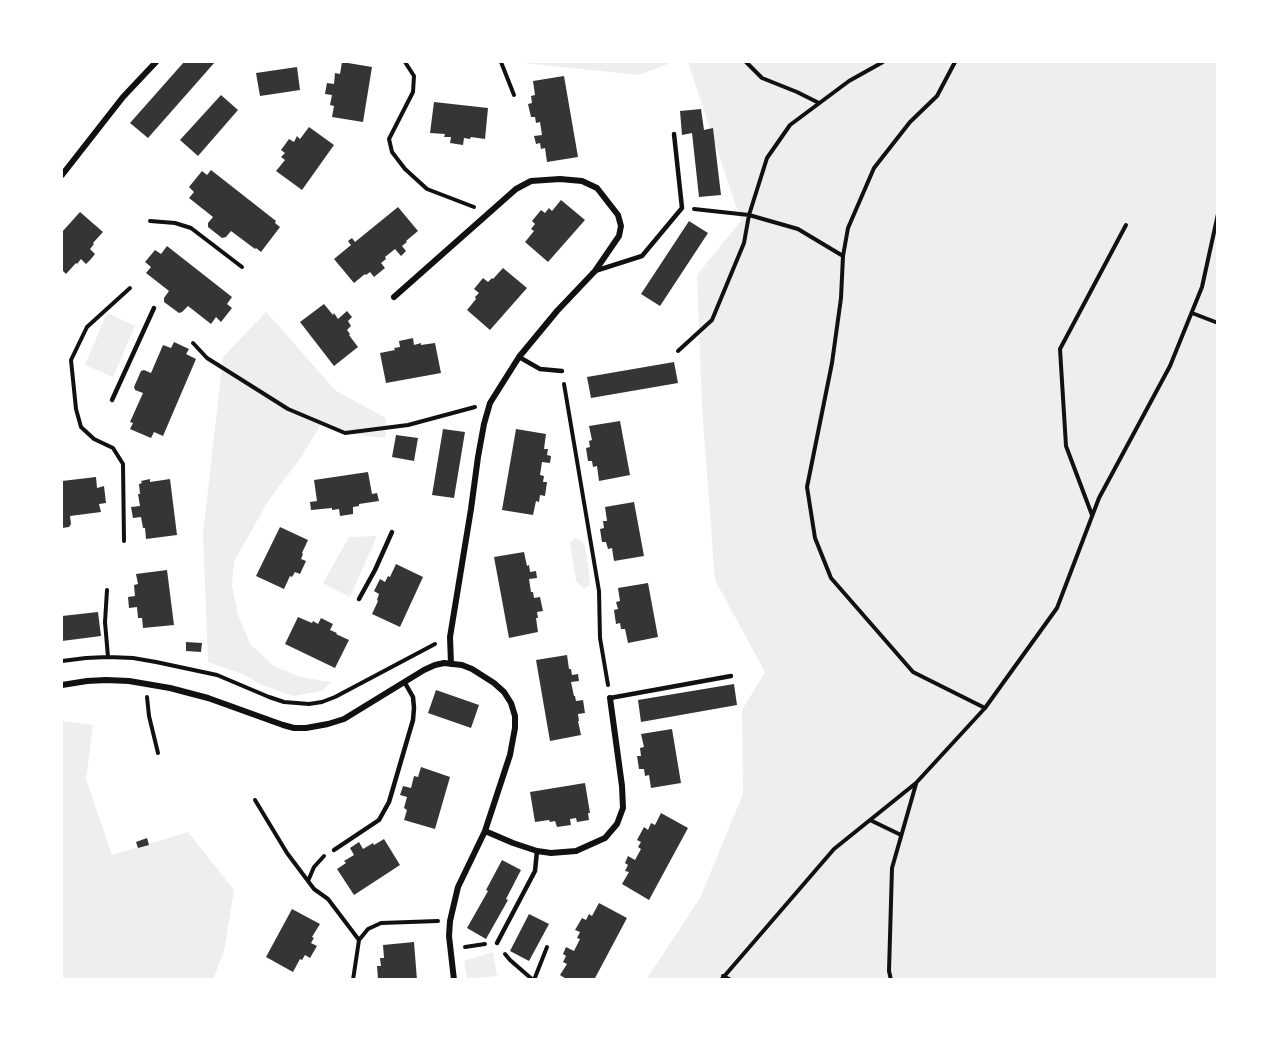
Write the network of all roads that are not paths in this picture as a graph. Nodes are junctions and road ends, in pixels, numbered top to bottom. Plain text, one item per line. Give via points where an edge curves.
1 (156, 62) edge
2 (674, 134) dead end
3 (62, 175) edge
4 (595, 271) junction
5 (394, 297) dead end
6 (154, 308) dead end
7 (519, 357) junction
8 (562, 371) road end
9 (112, 400) dead end
10 (392, 532) dead end
11 (359, 599) dead end
12 (451, 664) junction
13 (730, 676) dead end
14 (405, 683) junction
15 (62, 685) edge
16 (610, 698) joint
17 (485, 831) junction
18 (334, 850) road end
19 (537, 851) junction
20 (497, 943) road end
21 (454, 980) edge

1 - 3 street
2 - 4 lane via 682,208 642,256
4 - 5 street via 619,236 621,226 612,206 597,188 582,181 531,181 516,189
4 - 7 street
6 - 9 lane
7 - 8 lane via 540,369
7 - 12 street via 490,403 484,424 450,637
10 - 11 lane
12 - 14 street via 424,670
12 - 17 street via 472,669 494,683 504,692 515,716 510,755
13 - 16 lane
14 - 15 street via 344,719 306,728 283,725 228,704 149,684 106,680
14 - 18 lane via 413,697 413,720 389,802 379,820
16 - 19 street via 622,786 623,808 617,824 605,838 576,851
17 - 19 street
17 - 21 street via 458,887 450,921
19 - 20 lane via 535,871

